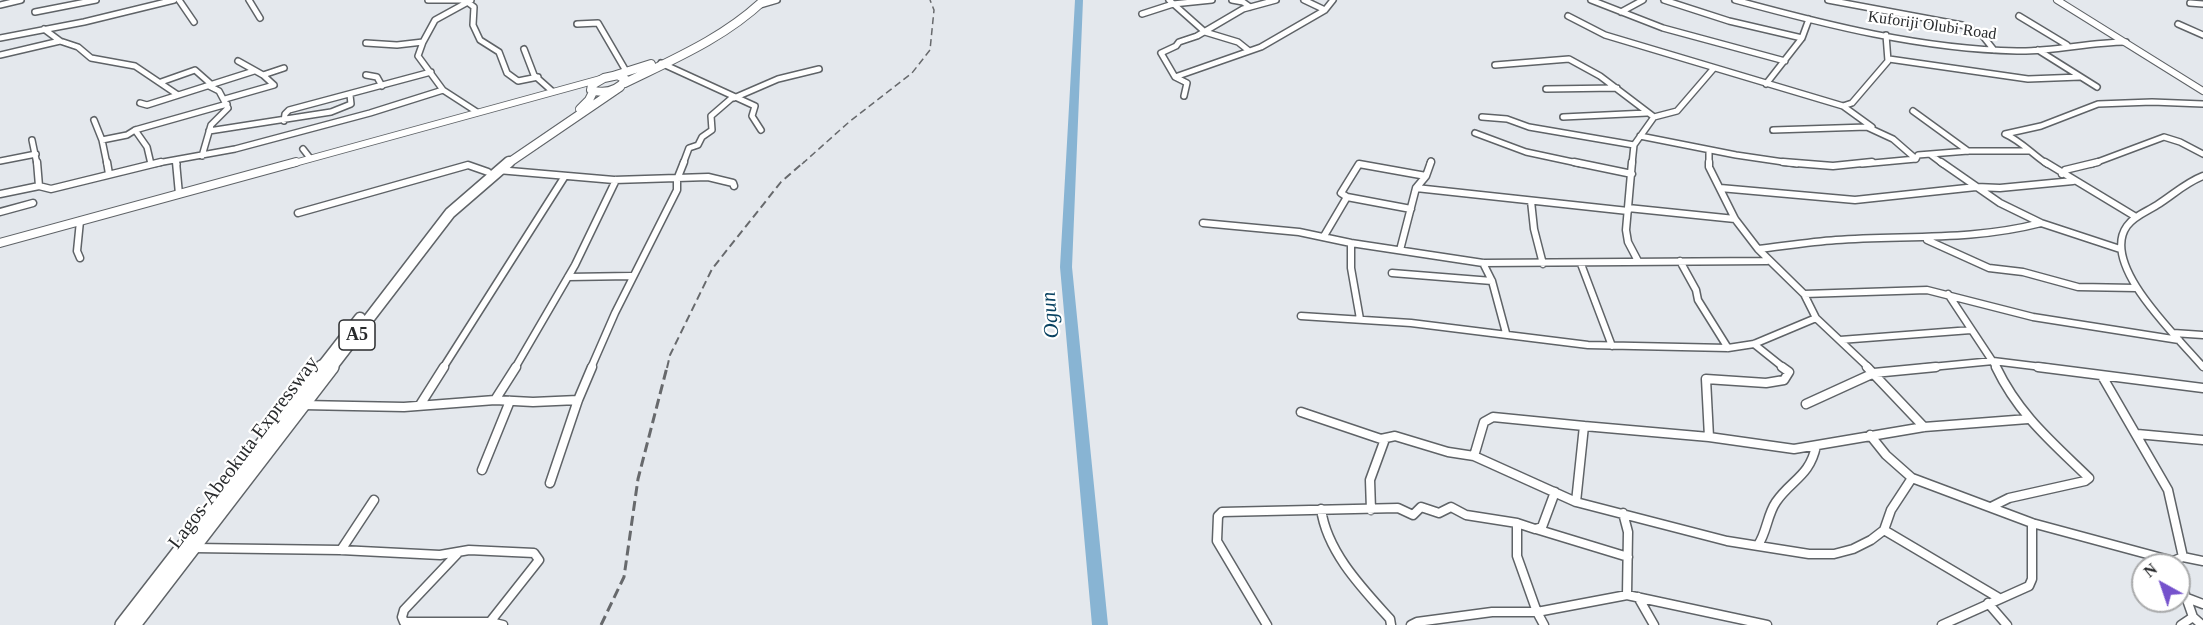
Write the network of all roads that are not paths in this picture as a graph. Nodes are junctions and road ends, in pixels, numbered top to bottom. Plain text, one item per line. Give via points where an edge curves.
1 (21, 0) edge
2 (96, 0) edge
3 (174, 0) edge
4 (179, 0) edge
5 (249, 0) edge
6 (428, 0) edge
7 (777, 0) edge
8 (1212, 0) edge
9 (1232, 0) edge
10 (1276, 0) edge
11 (1304, 0) edge
12 (1591, 0) edge
13 (1643, 0) edge
14 (1664, 0) edge
15 (1735, 0) edge
16 (1828, 0) edge
17 (2057, 0) edge
18 (2065, 0) edge
19 (468, 1) edge
20 (1330, 1) edge
21 (1747, 1) edge
22 (760, 2) edge
23 (1171, 2) edge
24 (2190, 3) dead end
25 (2203, 4) edge
26 (0, 5) edge
27 (1250, 7) junction
28 (1325, 10) junction
29 (35, 12) dead end
30 (1621, 12) junction
31 (1142, 14) dead end
32 (1568, 16) dead end
33 (2019, 16) dead end
34 (260, 18) dead end
35 (1809, 19) junction
36 (194, 22) dead end
37 (577, 24) dead end
38 (2178, 24) dead end
39 (44, 29) junction
40 (1205, 32) junction
41 (2203, 34) edge
42 (1886, 35) junction
43 (0, 38) edge
44 (1802, 38) junction
45 (60, 40) junction
46 (423, 42) junction
47 (2126, 42) junction
48 (366, 43) dead end
49 (2067, 45) junction
50 (524, 49) dead end
51 (1248, 50) junction
52 (1994, 50) junction
53 (2038, 50) junction
54 (0, 55) edge
55 (1889, 59) junction
56 (238, 61) dead end
57 (1785, 61) junction
58 (661, 63) junction
59 (1496, 65) dead end
60 (284, 68) dead end
61 (1714, 68) junction
62 (819, 69) dead end
63 (254, 71) junction
64 (626, 71) junction
65 (431, 72) junction
66 (263, 75) junction
67 (366, 75) dead end
68 (2180, 75) junction
69 (538, 77) junction
70 (609, 77) junction
71 (1175, 77) junction
72 (2080, 77) junction
73 (161, 82) junction
74 (1766, 84) junction
75 (211, 85) junction
76 (622, 85) junction
77 (382, 86) junction
78 (2097, 87) dead end
79 (563, 88) junction
80 (1617, 88) junction
81 (1546, 89) dead end
82 (2203, 89) edge
83 (443, 90) junction
84 (592, 90) junction
85 (552, 91) junction
86 (178, 95) junction
87 (350, 95) junction
88 (1184, 96) dead end
89 (733, 97) junction
90 (226, 101) junction
91 (140, 102) dead end
92 (2203, 104) edge
93 (1843, 106) junction
94 (1913, 111) dead end
95 (477, 112) junction
96 (1648, 113) junction
97 (1482, 117) dead end
98 (1563, 117) dead end
99 (1654, 117) junction
100 (94, 120) dead end
101 (284, 121) junction
102 (1867, 127) junction
103 (135, 130) junction
104 (762, 130) dead end
105 (1773, 130) dead end
106 (209, 131) junction
107 (1475, 133) dead end
108 (1640, 136) junction
109 (32, 140) dead end
110 (102, 140) junction
111 (1634, 145) junction
112 (303, 148) dead end
113 (1709, 150) junction
114 (1968, 151) junction
115 (2028, 151) junction
116 (36, 154) junction
117 (2203, 154) edge
118 (1931, 155) junction
119 (202, 156) junction
120 (310, 158) junction
121 (1916, 159) junction
122 (176, 160) junction
123 (0, 161) edge
124 (1431, 161) dead end
125 (151, 164) junction
126 (493, 171) junction
127 (109, 174) junction
128 (1632, 174) junction
129 (2062, 174) junction
130 (565, 176) junction
131 (1426, 176) junction
132 (2203, 176) edge
133 (678, 178) junction
134 (616, 180) junction
135 (2077, 181) junction
136 (39, 186) junction
137 (734, 186) dead end
138 (1976, 187) junction
139 (1416, 188) junction
140 (1720, 188) junction
141 (0, 194) edge
142 (179, 194) junction
143 (1347, 197) junction
144 (1532, 201) junction
145 (33, 203) dead end
146 (1411, 208) junction
147 (1628, 209) junction
148 (0, 212) edge
149 (298, 213) dead end
150 (2136, 217) junction
151 (1735, 219) junction
152 (80, 221) junction
153 (1203, 223) dead end
154 (2041, 223) junction
155 (1324, 236) junction
156 (1924, 239) junction
157 (0, 243) edge
158 (1351, 243) junction
159 (1758, 249) junction
160 (2120, 249) junction
161 (1400, 250) junction
162 (80, 258) dead end
163 (1638, 261) junction
164 (1680, 261) junction
165 (1767, 261) junction
166 (1483, 263) junction
167 (1543, 264) junction
168 (1581, 264) junction
169 (1392, 273) dead end
170 (631, 276) junction
171 (568, 277) junction
172 (1492, 281) junction
173 (2136, 288) junction
174 (1804, 294) junction
175 (1948, 294) junction
176 (1302, 316) dead end
177 (1816, 318) junction
178 (1360, 319) junction
179 (1971, 330) junction
180 (1506, 333) junction
181 (2173, 333) junction
182 (2203, 335) edge
183 (1840, 340) junction
184 (2179, 340) junction
185 (1754, 344) junction
186 (1612, 346) junction
187 (1728, 348) junction
188 (1993, 361) junction
189 (2203, 367) edge
190 (1874, 373) junction
191 (2102, 376) junction
192 (2203, 388) edge
193 (495, 400) junction
194 (578, 400) junction
195 (510, 401) junction
196 (1806, 404) dead end
197 (303, 405) junction
198 (420, 405) junction
199 (1301, 412) dead end
200 (2028, 419) junction
201 (1584, 426) junction
202 (1924, 427) junction
203 (2137, 434) junction
204 (1870, 435) junction
205 (1709, 437) junction
206 (1381, 439) junction
207 (2203, 440) edge
208 (1816, 446) junction
209 (1474, 456) junction
210 (482, 470) dead end
211 (1912, 478) junction
212 (550, 483) dead end
213 (1555, 492) junction
214 (374, 500) dead end
215 (1576, 502) junction
216 (1991, 507) junction
217 (1321, 509) junction
218 (1371, 510) junction
219 (1623, 513) junction
220 (1517, 522) junction
221 (2032, 523) junction
222 (1535, 529) junction
223 (1884, 530) junction
224 (1758, 545) junction
225 (194, 548) junction
226 (341, 550) junction
227 (458, 552) junction
228 (2138, 553) edge
229 (2182, 553) edge
230 (1628, 557) junction
231 (1627, 595) junction
232 (1638, 597) junction
233 (1999, 598) junction
234 (1988, 603) junction
235 (2191, 611) edge
236 (1537, 612) junction
237 (2193, 617) junction
238 (490, 622) junction
239 (122, 625) edge
240 (134, 625) edge
241 (503, 625) edge
242 (1267, 625) edge
243 (1391, 625) edge
244 (1411, 625) edge
245 (1544, 625) edge
246 (1654, 625) edge
247 (1767, 625) edge
248 (1942, 625) edge
249 (2007, 625) edge
250 (2181, 625) edge
251 (2202, 625) edge

1 - 26 street
2 - 29 street
3 - 39 street
4 - 36 street
5 - 34 street
6 - 19 street
7 - 22 street
8 - 23 street
9 - 27 street
10 - 27 street
11 - 28 street
12 - 30 street
13 - 30 street
14 - 44 street
15 - 21 street, Kuforiji Olubi Road
16 - 52 street via 1962,25 1982,35
17 - 47 main road
18 - 68 main road
19 - 46 street via 435,20
19 - 69 street via 474,7 473,25 480,40 499,52 507,73 521,81
20 - 28 street
21 - 35 street, Kuforiji Olubi Road
22 - 58 highway, Lagos-Abeokuta Expressway / A5 via 727,30
22 - 64 highway, A5 via 704,39
23 - 31 street
23 - 40 street
24 - 25 street
27 - 40 street
28 - 51 street
30 - 57 street
32 - 61 street via 1617,39
33 - 49 street
35 - 42 street, Kuforiji Olubi Road
35 - 44 street
37 - 64 street via 598,23
38 - 41 street
39 - 43 street
39 - 45 street
40 - 51 street via 1238,42
40 - 71 street via 1161,53
42 - 52 street, Kuforiji Olubi Road
42 - 55 street
44 - 57 street
45 - 54 street
45 - 73 street via 91,58 137,67
46 - 48 street
46 - 65 street via 418,56
47 - 49 street, Kuforiji Olubi Road
47 - 68 main road
49 - 53 street, Kuforiji Olubi Road
50 - 69 street
51 - 71 street
52 - 53 street, Kuforiji Olubi Road
53 - 72 street
55 - 72 street via 2028,79
55 - 93 street via 1852,104
56 - 63 street
57 - 74 street
58 - 76 highway, Lagos-Abeokuta Expressway / A5
58 - 89 street
59 - 80 street via 1566,59
60 - 66 street
61 - 74 street
61 - 99 street via 1677,111
62 - 89 street via 778,79
63 - 66 street
63 - 75 street
64 - 70 highway, A5
65 - 77 street
65 - 83 street
66 - 90 street via 274,85
67 - 77 street via 377,77
68 - 82 main road
69 - 85 street
70 - 76 highway via 626,78
70 - 79 main road
70 - 84 highway, A5 via 592,85
71 - 88 street via 1187,83
72 - 78 street
73 - 75 street via 195,70
73 - 86 street
74 - 93 street
75 - 86 street
75 - 90 street
76 - 84 highway, A5 via 602,92
76 - 126 highway, Lagos-Abeokuta Expressway / A5
77 - 87 street
79 - 84 main road
79 - 85 main road
80 - 81 street
80 - 96 street
83 - 95 street
83 - 119 street via 370,114
84 - 126 highway, Lagos-Abeokuta Expressway / A5 via 580,109
85 - 95 main road
86 - 91 street via 147,105
87 - 101 street via 289,110
87 - 101 street via 348,107
89 - 104 street via 755,106 752,116
89 - 133 street via 711,116 712,130 698,145 689,148
90 - 103 street
90 - 106 street via 228,108 214,120
92 - 115 street via 2098,104 2041,126 2006,134
93 - 102 street via 1872,127
94 - 114 street
95 - 120 main road
96 - 98 street
96 - 99 street
97 - 111 street
99 - 108 street
100 - 110 street
101 - 106 street
102 - 105 street
102 - 121 street via 1893,139
103 - 110 street
103 - 125 street via 147,147
106 - 119 street
107 - 128 street via 1526,152
108 - 111 street
108 - 113 street
109 - 116 street
110 - 127 street
111 - 128 street
112 - 120 street
113 - 121 street via 1836,166
113 - 140 street via 1709,167
114 - 115 street
114 - 118 street
115 - 129 street
116 - 123 street
116 - 136 street
117 - 129 street via 2164,137
118 - 121 street via 1918,155
118 - 138 street
119 - 122 street
120 - 142 main road
122 - 125 street
122 - 142 street
124 - 131 street
125 - 127 street
126 - 130 street
126 - 149 street via 468,165
126 - 197 highway, Lagos-Abeokuta Expressway / A5 via 444,221
126 - 239 highway, Lagos-Abeokuta Expressway / A5 via 465,190 436,221
127 - 136 street via 51,189
128 - 147 street
129 - 135 street
130 - 134 street
130 - 198 street
131 - 139 street
131 - 143 street via 1359,164 1341,193
132 - 150 street via 2183,183
133 - 134 street
133 - 137 street via 727,179
133 - 170 street via 677,190
134 - 171 street
135 - 138 street
135 - 150 street
136 - 141 street
138 - 140 street via 1855,200
138 - 154 street
139 - 144 street
139 - 146 street
140 - 151 street
142 - 152 main road
143 - 146 street
143 - 155 street
144 - 147 street
144 - 167 street
145 - 148 street
146 - 161 street
147 - 151 street
147 - 163 street via 1628,242
150 - 160 street via 2122,230
151 - 159 street
152 - 157 main road
152 - 162 street via 76,251
153 - 155 street
154 - 156 street via 1995,233
154 - 160 street
155 - 158 street
156 - 159 street via 1836,240
156 - 173 street via 1989,268 2023,272 2078,287
158 - 161 street
158 - 178 street
159 - 165 street
160 - 173 street via 2126,274
161 - 166 street
163 - 164 street
163 - 168 street
164 - 165 street
164 - 187 street via 1698,300
165 - 174 street
166 - 167 street
166 - 172 street
167 - 168 street
168 - 186 street
169 - 172 street
170 - 171 street
170 - 194 street
171 - 193 street
172 - 180 street
173 - 181 street
174 - 175 street via 1927,290
174 - 177 street
175 - 179 street
175 - 184 street via 2033,317
176 - 178 street
177 - 183 street
177 - 185 street
178 - 180 street
179 - 183 street
179 - 188 street
180 - 186 street
181 - 182 street
181 - 184 street
183 - 190 street
184 - 189 street
185 - 187 street
185 - 205 street via 1789,372 1784,380 1767,383 1707,379
186 - 187 street
188 - 190 street
188 - 191 street
188 - 200 street
190 - 196 street
190 - 202 street
191 - 192 street
191 - 203 street
193 - 195 street
193 - 198 street
194 - 195 street
194 - 212 street
195 - 210 street
197 - 198 street
197 - 225 highway, Lagos-Abeokuta Expressway / A5
199 - 206 street
200 - 202 street
200 - 216 street via 2089,480 2009,498
201 - 205 street
201 - 209 street via 1493,417 1484,422
201 - 215 street
202 - 204 street
203 - 207 street
203 - 229 street via 2168,490
204 - 208 street
204 - 211 street
205 - 208 street via 1767,447
206 - 209 street via 1395,436
206 - 218 street via 1385,439 1369,487
208 - 224 street via 1815,460 1777,500
209 - 213 street
211 - 216 street
211 - 223 street via 1891,510
213 - 215 street
213 - 222 street via 1542,527
214 - 226 street
215 - 219 street
216 - 221 street
217 - 218 street
217 - 242 street via 1227,511 1218,516 1217,541
217 - 243 street via 1331,541
218 - 220 street via 1398,508 1413,515 1421,507 1439,513 1451,507 1466,515
219 - 224 street via 1727,541
219 - 230 street via 1629,532
220 - 222 street
220 - 236 street via 1517,556
221 - 228 street
221 - 233 street via 2029,586
222 - 230 street
223 - 224 street via 1853,549 1834,554
223 - 233 street
225 - 226 street
225 - 240 highway, Lagos-Abeokuta Expressway / A5
226 - 227 street via 440,555
227 - 238 street via 469,549 534,553 539,560
227 - 238 street via 405,610 404,622
230 - 231 street
231 - 232 street
231 - 236 street
232 - 246 street
232 - 247 street
233 - 234 street
234 - 248 street
234 - 249 street
235 - 237 street
236 - 244 street via 1492,612
236 - 245 street
237 - 250 street
237 - 251 street
238 - 241 street

